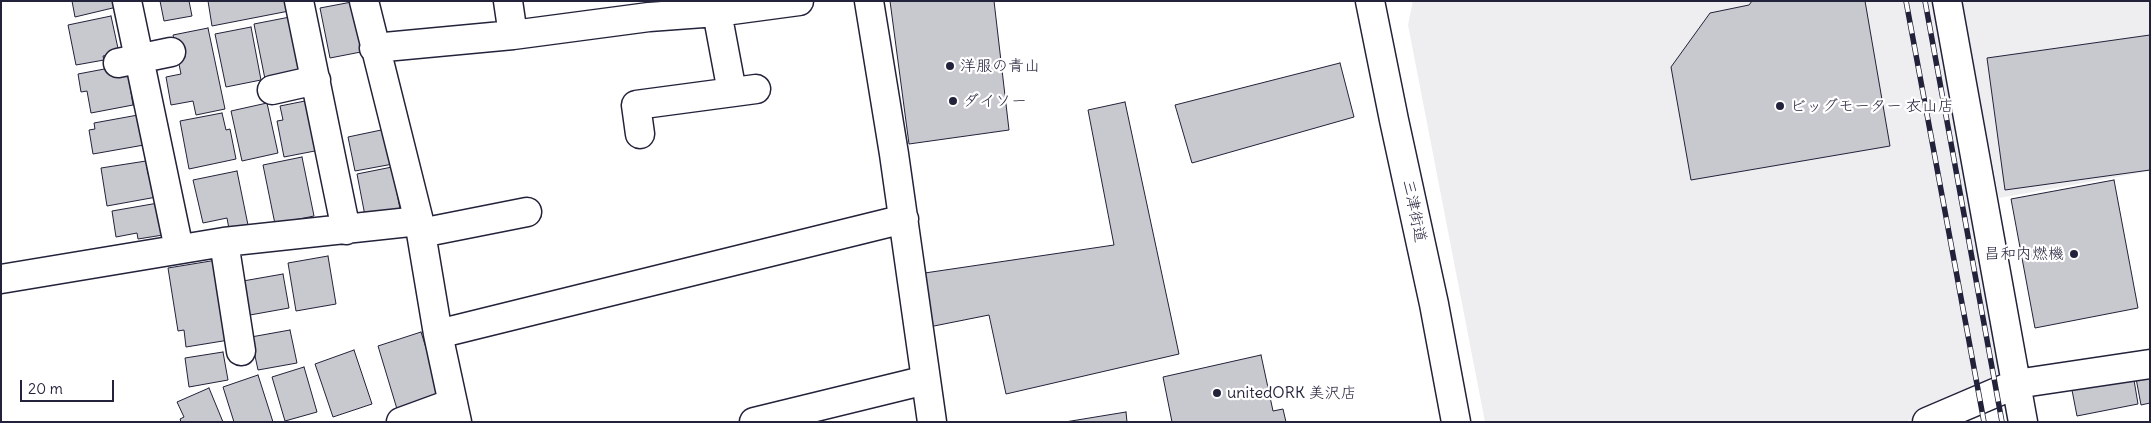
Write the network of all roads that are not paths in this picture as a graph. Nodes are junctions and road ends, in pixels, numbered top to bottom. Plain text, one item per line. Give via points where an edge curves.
1 (127, 1) edge
2 (299, 1) edge
3 (364, 1) edge
4 (508, 1) edge
5 (870, 1) edge
6 (1370, 1) edge
7 (1947, 1) edge
8 (792, 2) edge
9 (648, 9) edge
10 (717, 12) junction
11 (513, 34) junction
12 (374, 48) junction
13 (171, 52) dead end
14 (128, 61) junction
15 (316, 80) junction
16 (272, 90) dead end
17 (640, 134) dead end
18 (527, 212) dead end
19 (904, 219) junction
20 (420, 227) junction
21 (346, 230) junction
22 (224, 242) junction
23 (179, 249) junction
24 (1, 279) edge
25 (438, 334) junction
26 (242, 350) dead end
27 (2150, 364) edge
28 (926, 380) junction
29 (2016, 384) junction
30 (455, 412) edge
31 (401, 422) edge
32 (754, 422) edge
33 (932, 422) edge
34 (1456, 422) edge
35 (1927, 422) edge
36 (2023, 422) edge

1 - 14 street
2 - 15 street
3 - 12 street
4 - 11 street
5 - 19 street
6 - 34 street, 三津街道
7 - 29 street
8 - 10 street
9 - 10 street
9 - 11 street
10 - 17 street via 744,91 636,105
11 - 12 street
12 - 20 street
13 - 14 street
14 - 23 street
15 - 16 street
15 - 21 street
18 - 20 street
19 - 25 street
19 - 28 street
20 - 21 street
20 - 25 street
21 - 22 street
22 - 23 street
22 - 26 street
23 - 24 street
25 - 30 street
27 - 29 street
28 - 32 street
28 - 33 street
29 - 35 street
29 - 36 street
30 - 31 street

